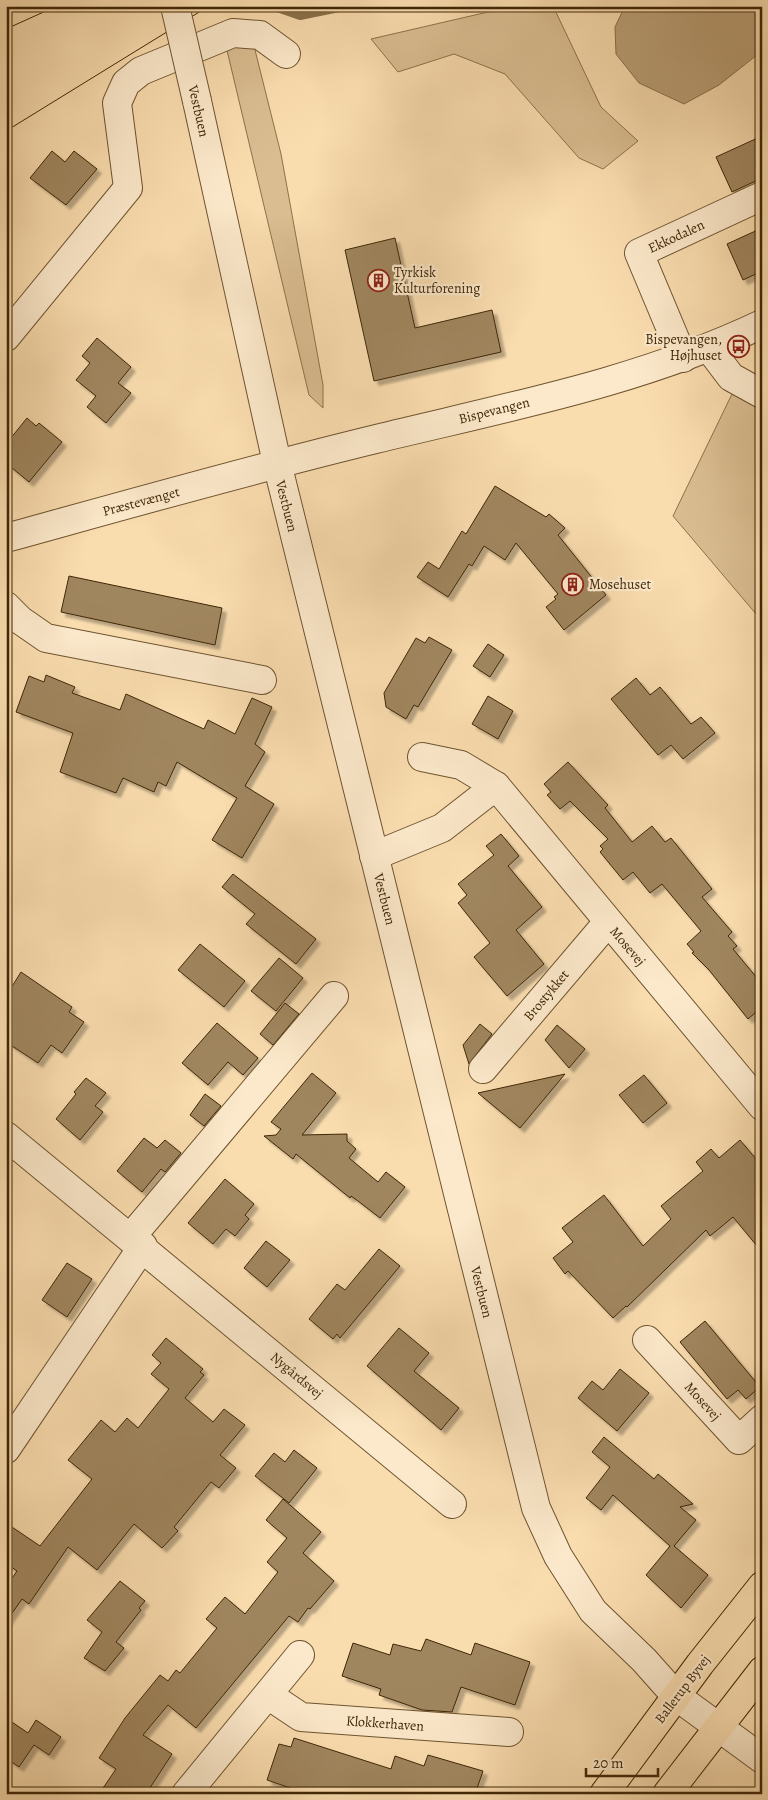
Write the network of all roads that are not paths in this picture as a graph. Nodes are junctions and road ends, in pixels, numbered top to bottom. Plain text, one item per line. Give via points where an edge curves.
1 (175, 6) edge
2 (286, 54) dead end
3 (762, 196) edge
4 (759, 331) edge
5 (6, 337) edge
6 (709, 348) junction
7 (683, 358) junction
8 (762, 394) edge
9 (277, 463) junction
10 (6, 538) edge
11 (6, 606) edge
12 (262, 680) dead end
13 (422, 757) dead end
14 (496, 786) junction
15 (374, 856) junction
16 (608, 922) junction
17 (334, 996) dead end
18 (483, 1069) dead end
19 (762, 1106) edge
20 (6, 1136) edge
21 (137, 1241) junction
22 (647, 1340) dead end
23 (762, 1419) edge
24 (6, 1449) edge
25 (452, 1504) dead end
26 (762, 1586) edge
27 (300, 1655) dead end
28 (762, 1670) edge
29 (268, 1695) junction
30 (676, 1696) junction
31 (718, 1728) junction
32 (509, 1732) dead end
33 (762, 1759) edge
34 (186, 1794) edge
35 (604, 1794) edge
36 (667, 1794) edge

1 - 9 street, Vestbuen, bridge
2 - 5 street via 260,35 233,33 141,71 126,83 117,103 128,188
3 - 7 street, Ekkodalen via 640,253
4 - 6 street, Bispevangen
6 - 7 street, Bispevangen
6 - 8 street via 731,377
7 - 9 street, Bispevangen via 606,383
9 - 10 street, Præstevænget
9 - 15 street, Vestbuen
11 - 12 street via 46,638
13 - 14 street, Mosevej via 460,765
14 - 15 street via 442,828
14 - 16 street, Mosevej
15 - 30 street, Vestbuen via 536,1508 558,1556 593,1612 644,1660
16 - 18 street, Brostykket
16 - 19 street, Mosevej
17 - 21 street
20 - 21 street, Nygårdsvej
21 - 24 street
21 - 25 street, Nygårdsvej
22 - 23 street, Mosevej via 739,1440
26 - 30 main road, Ballerup Byvej
27 - 29 street
28 - 31 main road
29 - 32 street, Klokkerhaven via 301,1717
29 - 34 street
30 - 31 street, Vestbuen
30 - 35 main road, Ballerup Byvej
31 - 33 street, Vestbuen
31 - 36 main road

